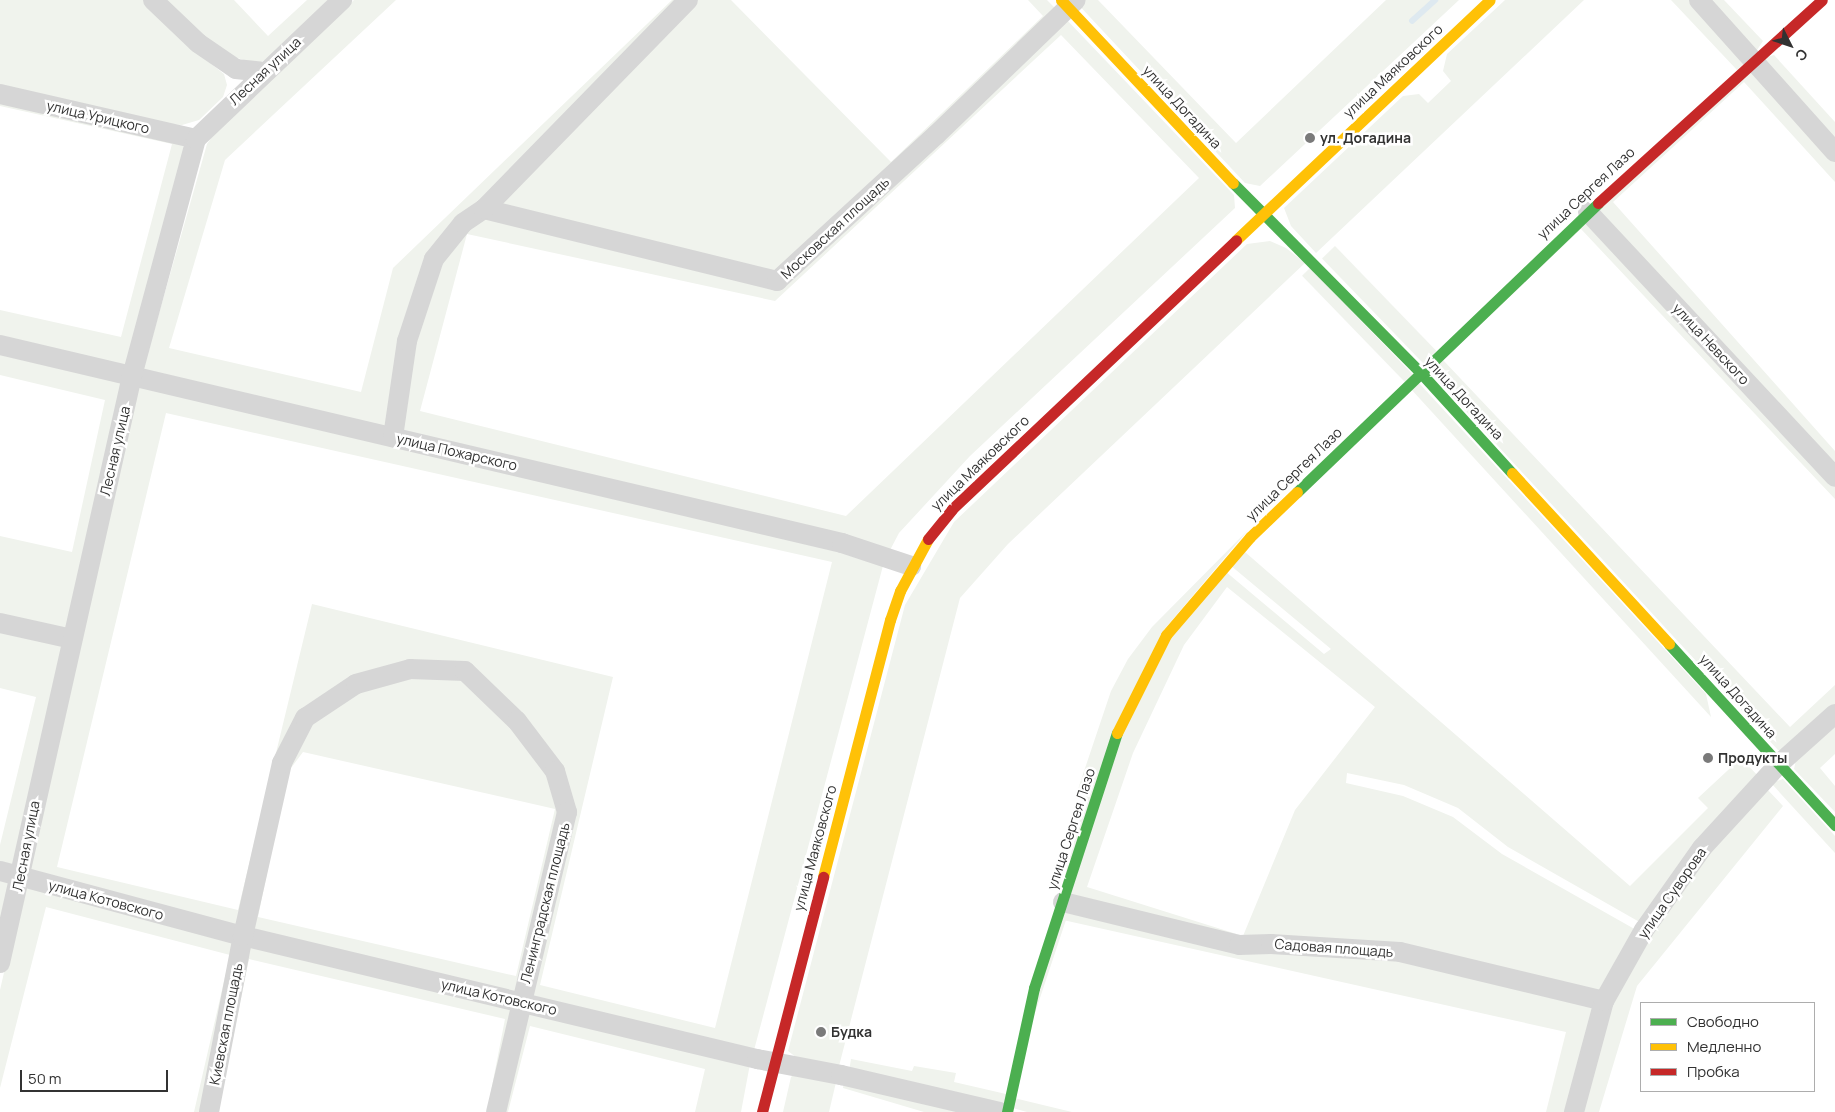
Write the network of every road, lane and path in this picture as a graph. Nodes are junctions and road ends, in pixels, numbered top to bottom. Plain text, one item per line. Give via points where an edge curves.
1 (153, 0) edge
2 (342, 0) edge
3 (688, 0) edge
4 (1490, 0) edge
5 (1699, 0) edge
6 (1822, 0) edge
7 (1069, 3) edge
8 (1754, 60) junction
9 (236, 69) junction
10 (264, 72) junction
11 (0, 94) edge
12 (233, 100) junction
13 (196, 139) junction
14 (1835, 152) edge
15 (484, 209) junction
16 (1588, 212) junction
17 (1265, 213) junction
18 (0, 344) edge
19 (1420, 372) junction
20 (132, 376) junction
21 (393, 437) junction
22 (1835, 477) edge
23 (911, 566) junction
24 (0, 623) edge
25 (72, 639) junction
26 (1835, 714) edge
27 (1779, 764) junction
28 (1835, 824) edge
29 (0, 871) edge
30 (20, 876) junction
31 (1063, 902) junction
32 (243, 936) junction
33 (0, 962) edge
34 (521, 1001) junction
35 (1604, 1001) junction
36 (774, 1062) junction
37 (209, 1112) edge
38 (496, 1112) edge
39 (762, 1112) edge
40 (1000, 1112) edge
41 (1006, 1112) edge
42 (1574, 1112) edge

1 - 9 street via 198,43
2 - 10 street, Лесная улица
3 - 15 street
4 - 17 street, улица Маяковского
5 - 8 street
6 - 8 street, улица Сергея Лазо
7 - 15 street, Московская площадь via 777,281
7 - 17 street, улица Догадина
8 - 14 street
8 - 16 street, улица Сергея Лазо
9 - 10 street
9 - 12 street
10 - 12 street, Лесная улица
11 - 13 street, улица Урицкого
12 - 13 street, Лесная улица
13 - 20 street, Лесная улица
15 - 21 street via 463,223 434,259 407,341
16 - 19 street, улица Сергея Лазо
16 - 22 street, улица Невского
17 - 19 street, улица Догадина
17 - 23 street, улица Маяковского via 952,509
18 - 20 street, улица Пожарского
19 - 27 street, улица Догадина
19 - 31 street, улица Сергея Лазо via 1250,537 1166,635 1119,725
20 - 21 street, улица Пожарского
20 - 25 street, Лесная улица
21 - 23 street, улица Пожарского via 842,543
23 - 36 street, улица Маяковского via 890,620
24 - 25 street
25 - 30 street, Лесная улица
26 - 27 street, улица Суворова
27 - 28 street, улица Догадина
27 - 35 street, улица Суворова via 1702,848 1644,930
29 - 30 street, улица Котовского
30 - 32 street, улица Котовского
30 - 33 street, Лесная улица
31 - 35 street, Садовая площадь via 1239,945 1400,952
31 - 41 street, улица Сергея Лазо via 1034,988
32 - 34 street, улица Котовского
32 - 34 street, Ленинградская площадь via 282,763 305,718 356,684 410,669 465,671 517,720 555,771 567,812
32 - 37 street, Киевская площадь
34 - 36 street, улица Котовского
34 - 38 street
35 - 42 street, улица Суворова
36 - 39 street, улица Маяковского
36 - 40 street, улица Котовского

